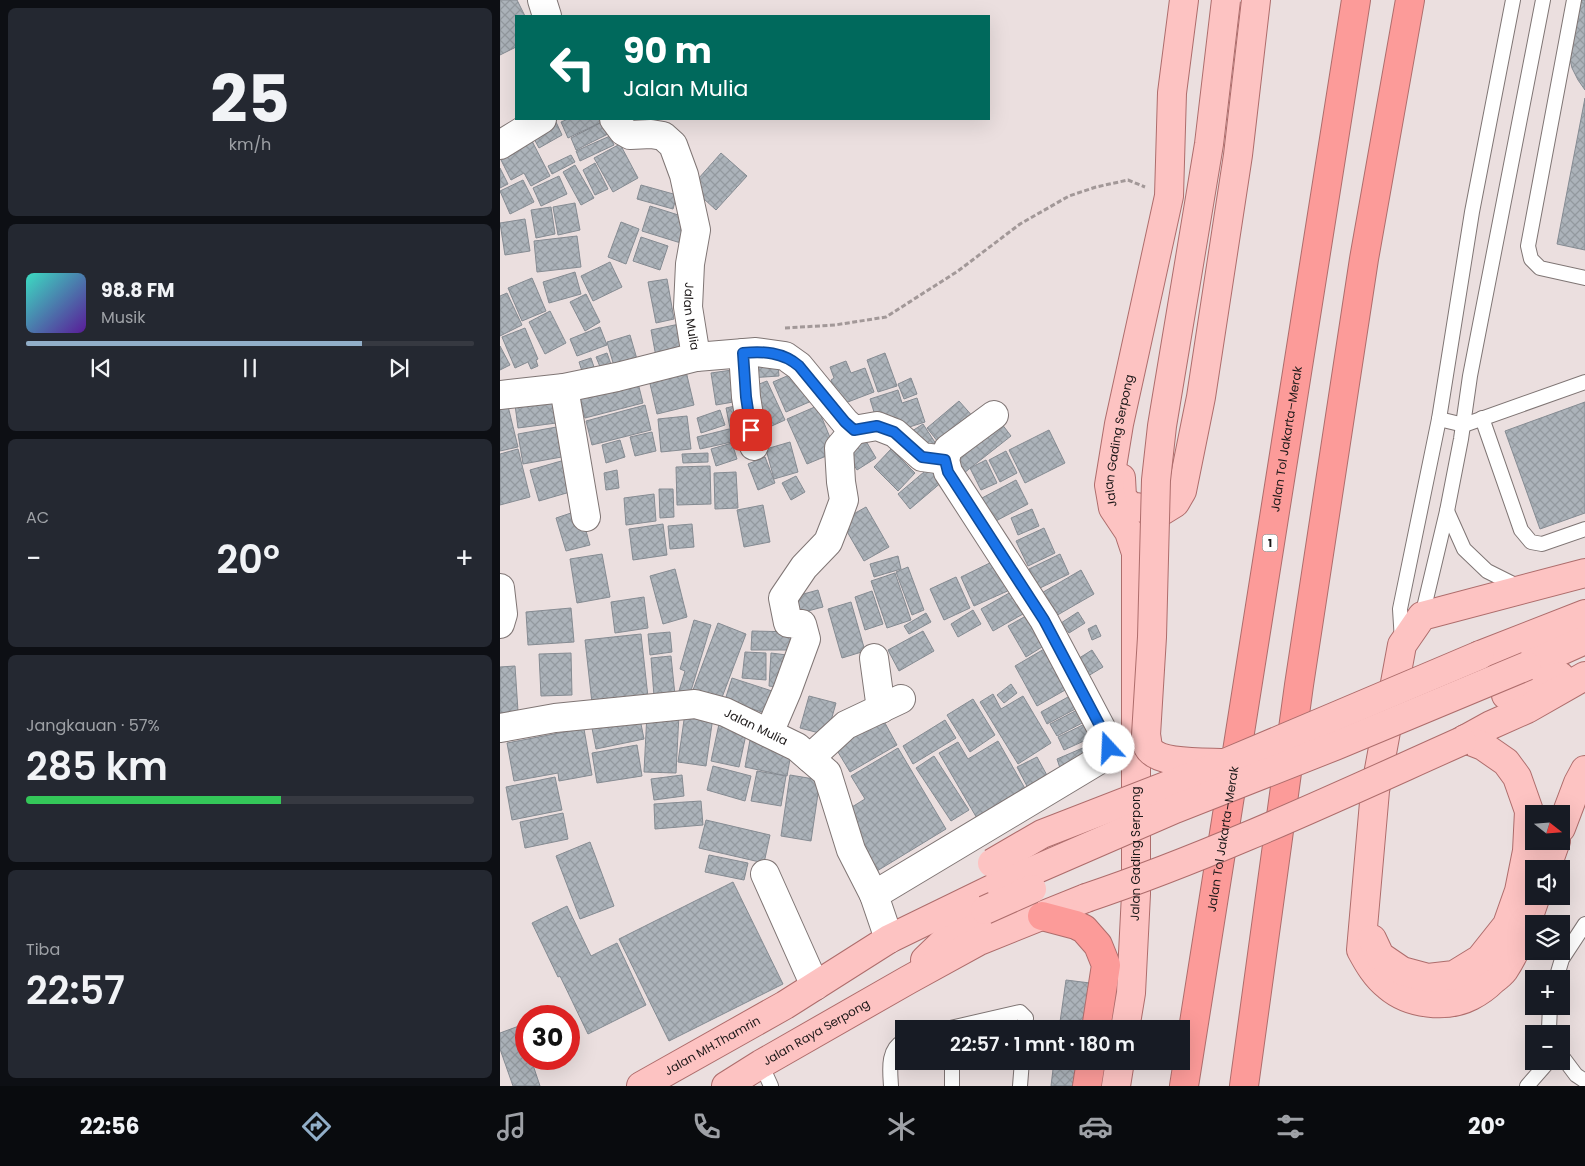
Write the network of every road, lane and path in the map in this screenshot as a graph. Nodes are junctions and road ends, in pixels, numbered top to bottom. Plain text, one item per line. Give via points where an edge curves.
1 (542, 0) edge
2 (1184, 0) edge
3 (1226, 0) edge
4 (1256, 0) edge
5 (1356, 0) edge
6 (1410, 0) edge
7 (1513, 0) edge
8 (1543, 0) edge
9 (1574, 0) edge
10 (547, 15) edge
11 (615, 120) edge
12 (530, 123) edge
13 (500, 145) edge
14 (1169, 196) junction
15 (1585, 278) edge
16 (749, 352) junction
17 (696, 357) junction
18 (1585, 382) edge
19 (564, 388) junction
20 (500, 395) edge
21 (994, 415) dead end
22 (1482, 418) junction
23 (1439, 419) junction
24 (1119, 424) junction
25 (1464, 425) junction
26 (854, 430) junction
27 (754, 446) dead end
28 (945, 460) junction
29 (1447, 511) junction
30 (586, 517) dead end
31 (1585, 529) edge
32 (1585, 572) edge
33 (500, 588) edge
34 (1524, 589) junction
35 (1585, 614) edge
36 (1422, 616) junction
37 (500, 624) edge
38 (1585, 640) edge
39 (1402, 645) junction
40 (874, 658) dead end
41 (1585, 670) edge
42 (1585, 676) edge
43 (1516, 702) junction
44 (500, 728) edge
45 (769, 733) junction
46 (1464, 740) junction
47 (810, 758) junction
48 (1225, 763) junction
49 (1583, 777) edge
50 (1570, 807) edge
51 (765, 874) dead end
52 (996, 874) junction
53 (874, 895) junction
54 (1533, 905) edge
55 (1042, 916) junction
56 (1363, 920) junction
57 (1585, 924) edge
58 (888, 939) junction
59 (1559, 970) edge
60 (908, 980) junction
61 (816, 986) junction
62 (985, 1020) edge
63 (1026, 1020) edge
64 (1097, 1020) edge
65 (1126, 1020) edge
66 (895, 1048) edge
67 (1570, 1067) edge
68 (952, 1070) edge
69 (1021, 1070) edge
70 (1090, 1070) edge
71 (1119, 1070) edge
72 (1541, 1070) edge
73 (766, 1075) edge
74 (1585, 1081) edge
75 (642, 1086) edge
76 (726, 1086) edge
77 (890, 1086) edge
78 (952, 1086) edge
79 (1020, 1086) edge
80 (1087, 1086) edge
81 (1116, 1086) edge
82 (1184, 1086) edge
83 (1244, 1086) edge
84 (1527, 1086) edge

1 - 10 street
2 - 14 main road, Jalan Gading Serpong via 1172,93
3 - 48 main road, bridge via 1209,144 1156,480 1146,735 1148,747 1158,756
4 - 24 main road via 1238,155 1201,397 1182,491 1175,503 1162,510 1145,509 1130,506 1122,497
5 - 82 highway, Jalan Tol Jakarta–Merak / 1
6 - 83 highway via 1364,259 1299,685
7 - 23 lane via 1472,212
8 - 25 lane via 1470,376
9 - 15 lane via 1528,246 1531,259 1540,268
11 - 17 street, Jalan Mulia via 626,133 663,136 673,145 684,175 696,230 688,307
12 - 13 street
14 - 16 path via 1128,180 1069,196 1020,224 958,271 886,317 771,330
14 - 24 main road, Jalan Gading Serpong
16 - 17 street, Jalan Mulia
16 - 26 street, Jalan Mulia via 792,359
16 - 27 street via 746,397
17 - 19 street
18 - 22 lane
19 - 20 street
19 - 30 street
21 - 28 street via 948,449
22 - 25 lane
22 - 31 lane via 1522,530 1531,542 1542,544
23 - 25 lane
23 - 39 lane via 1400,609
24 - 65 main road, Jalan Gading Serpong via 1108,485 1113,508 1129,532 1136,553 1136,894
25 - 29 lane
26 - 28 street via 877,426 894,432 922,457
26 - 45 street via 839,448 844,500 828,542 804,567 783,598 788,623 802,624 806,639
28 - 53 street via 948,472 1044,620 1109,748 1104,757
29 - 34 lane via 1464,549 1486,571
29 - 36 lane
32 - 34 main road
33 - 37 street via 503,614
34 - 36 main road
35 - 48 main road, bridge
36 - 39 main road
38 - 52 main road, bridge via 1335,746
39 - 56 main road via 1375,791
40 - 47 street via 891,704 846,725
41 - 43 main road via 1576,670
42 - 43 main road
43 - 46 main road, Jalan Raya Serpong via 1491,725
43 - 60 main road, Jalan Raya Serpong, bridge via 1157,834 985,910 956,930
44 - 45 street, Jalan Mulia via 555,718 695,704 725,712
45 - 47 street, Jalan Mulia via 797,747
46 - 55 main road, Jalan Raya Serpong, bridge via 1312,808
46 - 56 main road via 1483,746 1506,762 1517,777 1529,811 1527,851 1519,891 1507,925 1480,959 1454,975 1428,978 1402,971 1380,956
47 - 53 street, Jalan Mulia via 827,774 851,850
48 - 52 main road, bridge via 1042,834
49 - 50 main road
51 - 61 street
52 - 58 main road via 932,916
53 - 58 street, Jalan Mulia
54 - 56 main road via 1517,948 1503,972 1470,997 1434,1004 1403,996 1387,986 1369,965 1361,950
55 - 60 main road, Jalan Raya Serpong via 978,941
55 - 64 highway via 1076,924 1098,945 1106,966
57 - 59 lane via 1562,959
58 - 61 main road
60 - 73 main road, Jalan Raya Serpong
61 - 75 main road, Jalan MH.Thamrin
62 - 63 lane via 1020,1012
66 - 77 lane via 890,1066
67 - 74 lane
68 - 78 lane
69 - 79 lane
70 - 80 highway
71 - 81 main road
72 - 84 lane
73 - 76 main road, Jalan Raya Serpong

